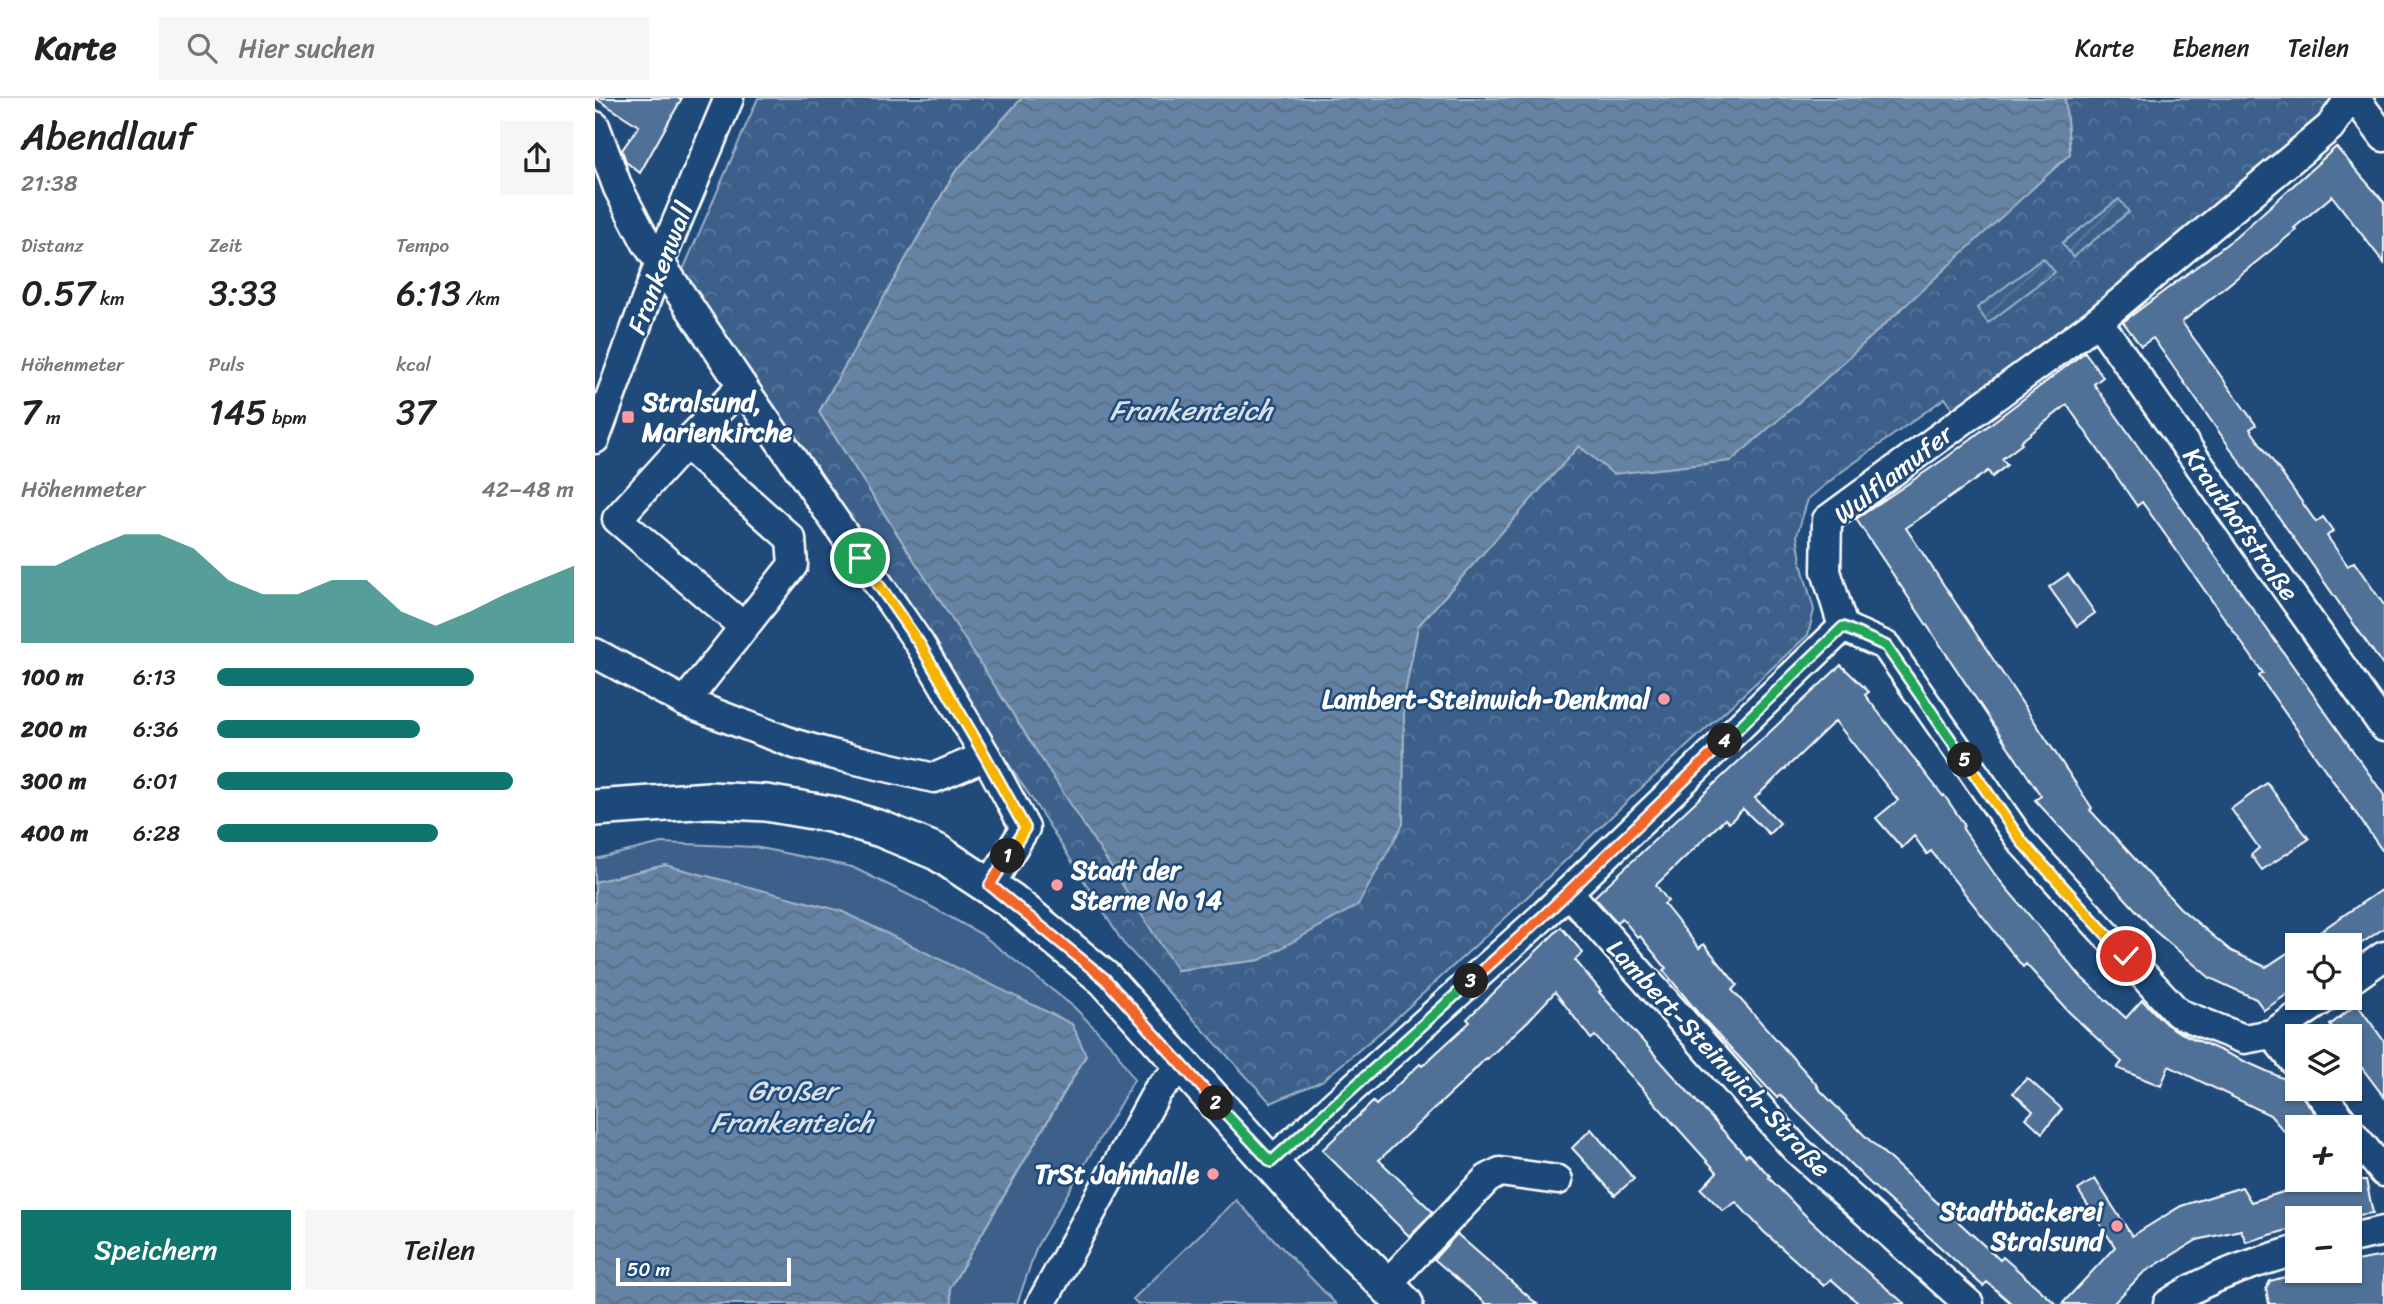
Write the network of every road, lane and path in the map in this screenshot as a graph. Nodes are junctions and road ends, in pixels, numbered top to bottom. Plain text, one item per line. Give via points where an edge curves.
1 (729, 98) edge
2 (2353, 98) edge
3 (595, 126) edge
4 (2384, 137) edge
5 (660, 262) junction
6 (2098, 321) junction
7 (742, 386) junction
8 (595, 439) edge
9 (685, 444) junction
10 (744, 627) junction
11 (1843, 627) junction
12 (595, 653) edge
13 (685, 702) junction
14 (2384, 727) edge
15 (985, 756) junction
16 (646, 803) junction
17 (595, 808) edge
18 (595, 831) edge
19 (990, 885) junction
20 (1568, 892) junction
21 (2384, 956) edge
22 (2362, 972) edge
23 (2307, 1010) edge
24 (2272, 1034) junction
25 (2285, 1050) edge
26 (1183, 1067) junction
27 (2326, 1101) edge
28 (2338, 1115) edge
29 (2362, 1145) edge
30 (1271, 1162) junction
31 (2384, 1172) edge
32 (1558, 1180) dead end
33 (2384, 1231) edge
34 (2362, 1236) edge
35 (2285, 1254) edge
36 (1396, 1295) edge
37 (1041, 1304) edge
38 (1969, 1304) edge
39 (2168, 1304) edge

1 - 5 street, Frankenwall
2 - 4 street
2 - 6 street, Wulflamufer via 2330,127
3 - 5 street via 618,188
5 - 7 street
5 - 8 street, Frankenwall
6 - 11 street, Wulflamufer via 1827,520 1826,571
6 - 14 street, Krauthofstraße
7 - 9 street
7 - 15 street via 919,643
9 - 10 street via 792,539 793,565
9 - 10 street via 617,519
10 - 13 street
11 - 20 street
11 - 24 street via 1886,646 2022,842 2178,1013 2244,1039
12 - 13 street
13 - 15 street via 795,744 934,778
15 - 19 street via 1025,828
16 - 17 main road
16 - 18 main road
16 - 19 main road via 736,800 830,814 937,852
19 - 26 main road via 1105,979
20 - 30 street
20 - 38 street, Lambert-Steinwich-Straße via 1796,1149
21 - 22 street
23 - 24 street
24 - 25 street
26 - 30 main road
26 - 37 street via 1158,1090
27 - 28 street
29 - 31 street
30 - 36 main road
32 - 36 street via 1500,1172 1487,1179
33 - 34 street
35 - 39 street via 2203,1284

